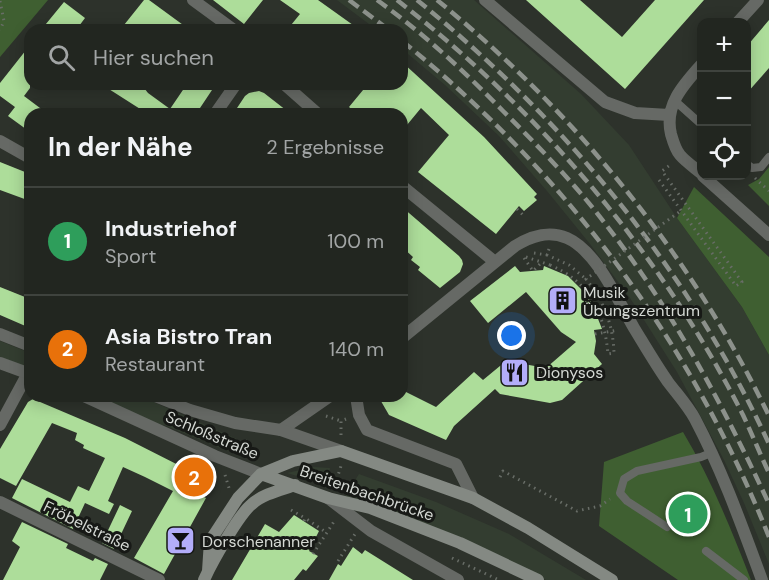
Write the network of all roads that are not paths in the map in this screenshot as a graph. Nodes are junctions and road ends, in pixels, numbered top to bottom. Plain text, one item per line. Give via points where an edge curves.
1 (193, 0) edge
2 (485, 0) edge
3 (758, 0) edge
4 (742, 18) edge
5 (226, 24) edge
6 (697, 70) edge
7 (232, 90) edge
8 (291, 90) edge
9 (674, 100) junction
10 (219, 108) edge
11 (311, 108) edge
12 (669, 115) junction
13 (697, 121) edge
14 (0, 141) edge
15 (24, 156) edge
16 (769, 157) edge
17 (751, 167) edge
18 (697, 172) edge
19 (708, 180) edge
20 (408, 191) edge
21 (769, 235) edge
22 (495, 262) junction
23 (408, 333) edge
24 (0, 334) edge
25 (24, 344) edge
26 (0, 363) edge
27 (24, 372) edge
28 (24, 383) edge
29 (97, 402) edge
30 (170, 402) edge
31 (321, 402) edge
32 (357, 402) edge
33 (0, 425) edge
34 (281, 430) junction
35 (341, 451) junction
36 (711, 453) junction
37 (261, 474) junction
38 (295, 485) junction
39 (331, 492) junction
40 (473, 498) junction
41 (0, 502) edge
42 (668, 527) dead end
43 (706, 551) dead end
44 (206, 576) edge
45 (159, 580) edge
46 (458, 580) edge
47 (538, 580) edge
48 (612, 580) edge
49 (744, 580) edge
50 (762, 580) edge

1 - 5 street
2 - 12 street via 605,102 635,113
3 - 4 street
6 - 9 street
7 - 10 street
8 - 11 street
9 - 12 street
9 - 13 lane
12 - 18 street via 675,159
14 - 15 street
16 - 17 lane via 761,167
19 - 21 street
20 - 22 street
22 - 23 street
22 - 36 street via 538,234 556,234 580,247 612,287 694,418
24 - 25 street
26 - 27 street
28 - 33 street
29 - 37 street, Schloßstraße
30 - 34 street, Schloßstraße via 235,423
31 - 34 street
32 - 40 street via 367,430 456,464
34 - 35 street, Breitenbachbrücke
35 - 37 main road, Breitenbachbrücke via 293,461
35 - 40 main road, Breitenbachbrücke
36 - 42 lane via 637,471 624,479 620,493 627,501
36 - 50 street
37 - 38 main road, Breitenbachbrücke
37 - 44 main road via 238,498 210,541
38 - 39 main road, Breitenbachbrücke
38 - 44 main road via 252,504
39 - 46 street via 371,531
39 - 47 main road, Breitenbachbrücke
40 - 48 main road, Breitenbachbrücke
41 - 45 street, Fröbelstraße
43 - 49 lane

